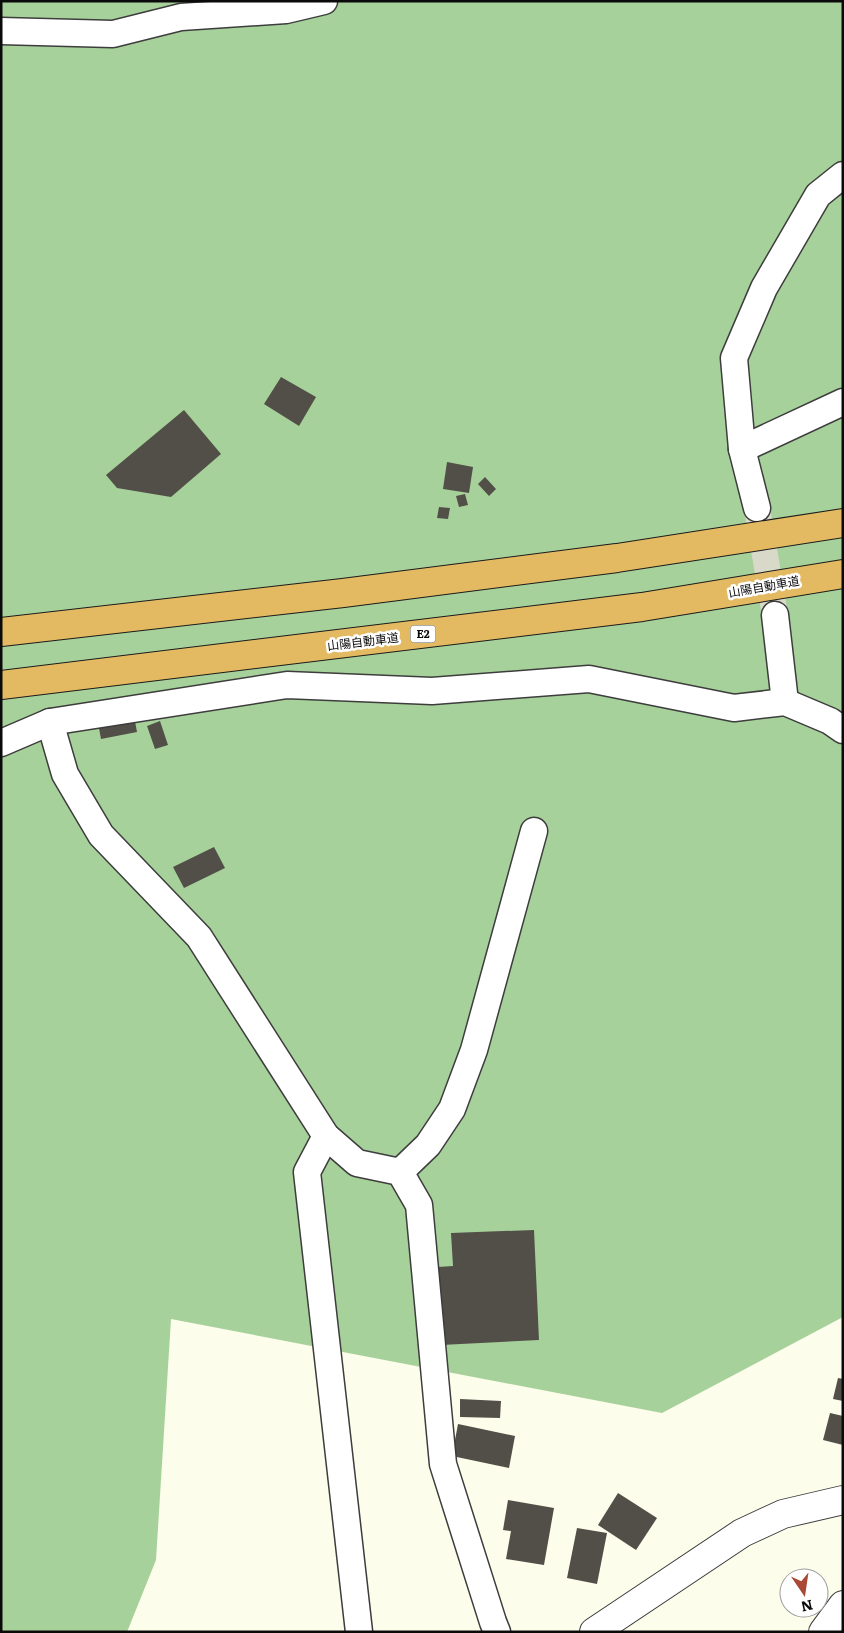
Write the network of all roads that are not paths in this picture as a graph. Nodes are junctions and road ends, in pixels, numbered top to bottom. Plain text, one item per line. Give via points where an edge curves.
1 (324, 1) edge
2 (1, 32) edge
3 (843, 175) edge
4 (843, 402) edge
5 (742, 449) junction
6 (757, 508) tunnel mouth
7 (843, 523) edge
8 (843, 574) edge
9 (774, 615) tunnel mouth
10 (1, 632) edge
11 (1, 685) edge
12 (785, 702) junction
13 (50, 722) junction
14 (843, 730) edge
15 (1, 743) edge
16 (534, 831) dead end
17 (326, 1136) junction
18 (400, 1172) junction
19 (843, 1500) edge
20 (843, 1605) edge
21 (358, 1632) edge
22 (498, 1632) edge
23 (594, 1632) edge
24 (823, 1632) edge

1 - 2 street via 286,10 181,17 114,34
3 - 5 street via 818,195 764,288 734,358
4 - 5 street
5 - 6 street
7 - 10 highway via 617,558
8 - 11 highway, 山陽自動車道 / E2 via 642,608
9 - 12 street
12 - 13 street via 734,708 589,679 432,691 287,685
12 - 14 street via 830,720
13 - 15 street
13 - 17 street via 65,774 101,835 199,937
16 - 18 street via 474,1050 452,1109 428,1145
17 - 18 street via 357,1163
17 - 21 street via 307,1172
18 - 22 street via 419,1205 443,1464
19 - 23 street via 782,1514 742,1534
20 - 24 street

